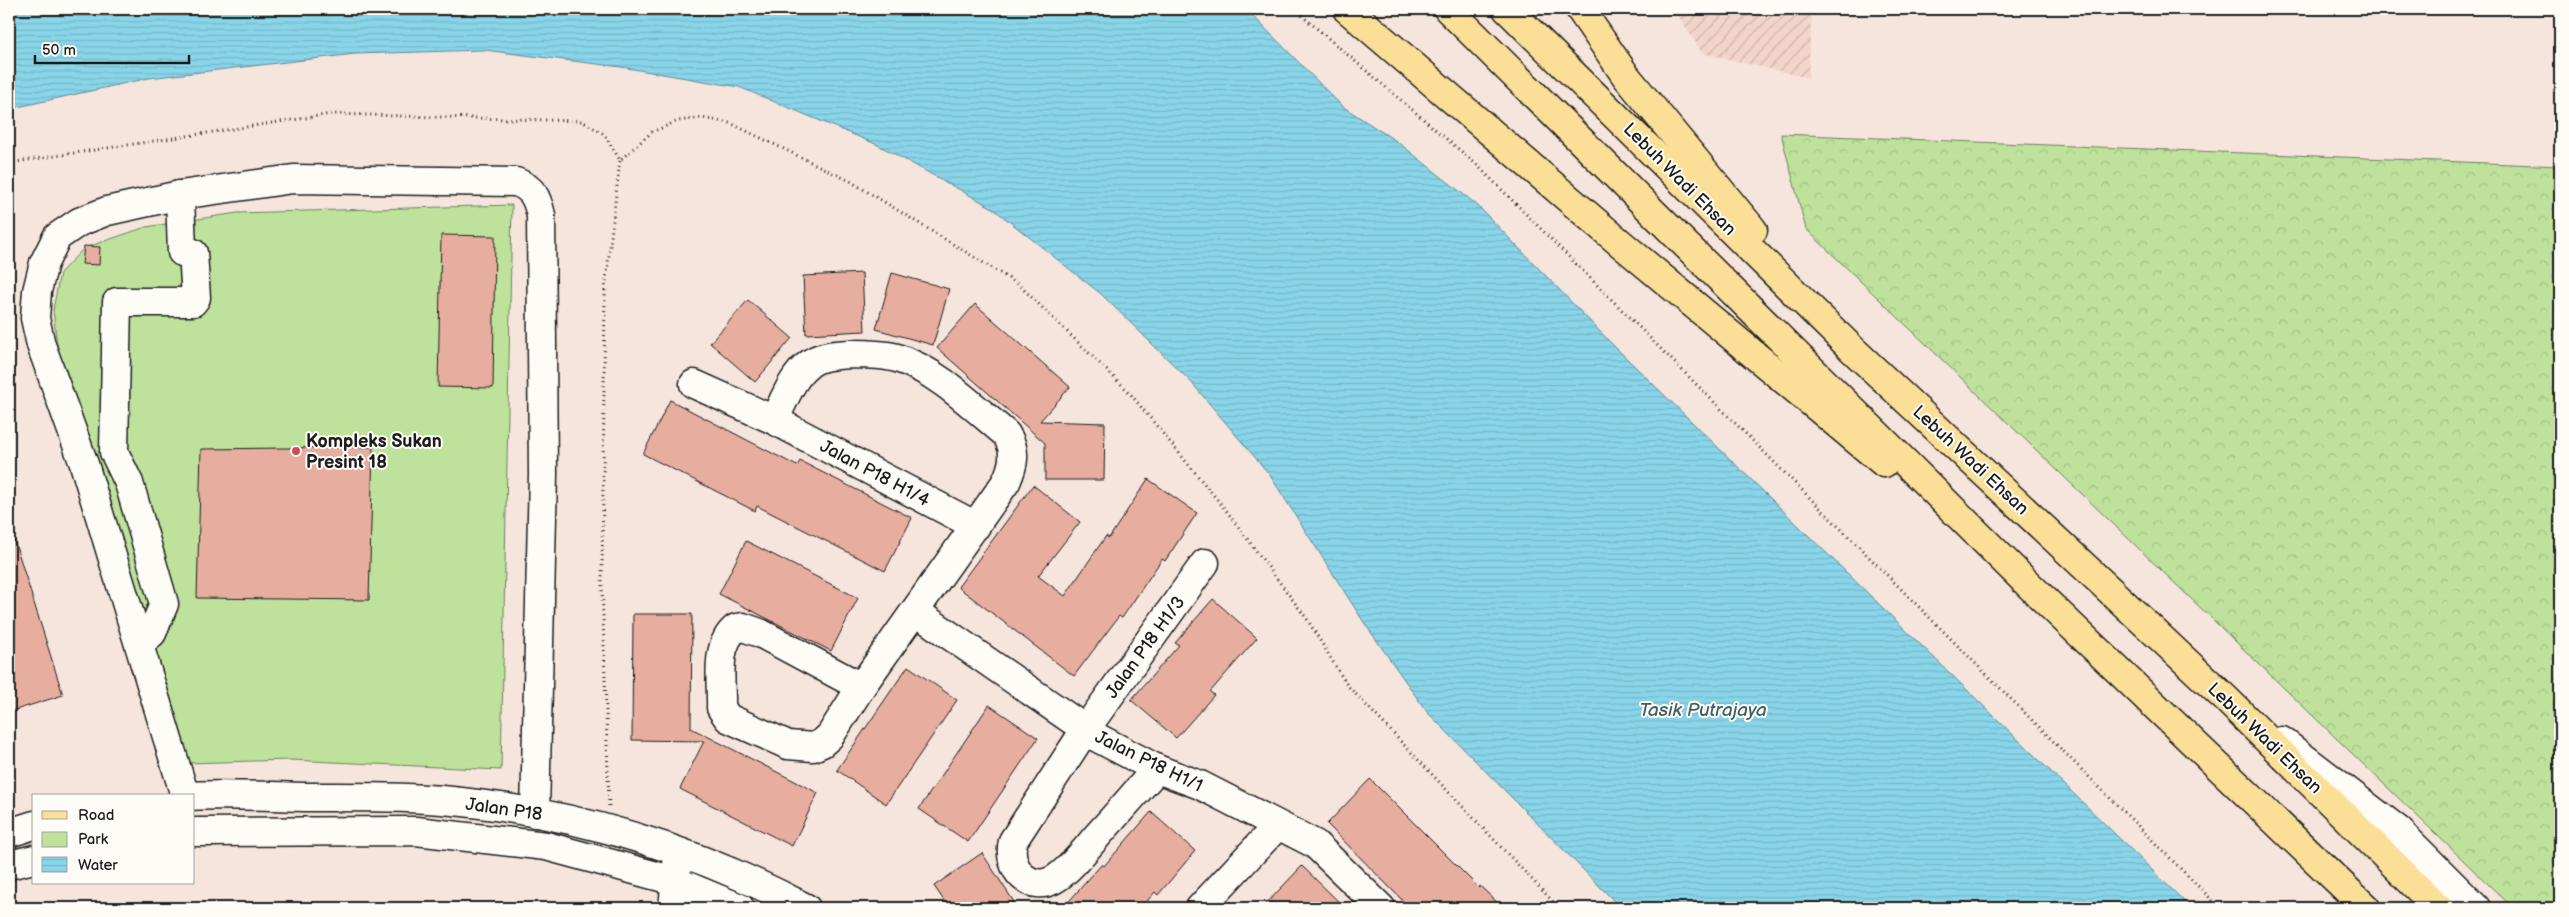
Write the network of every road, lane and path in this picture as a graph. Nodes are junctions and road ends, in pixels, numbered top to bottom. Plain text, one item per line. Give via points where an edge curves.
1 (1294, 9) edge
2 (1347, 9) edge
3 (1448, 9) edge
4 (1507, 9) edge
5 (1580, 9) edge
6 (620, 160) dead end
7 (180, 195) junction
8 (1852, 349) junction
9 (694, 384) dead end
10 (774, 420) junction
11 (114, 452) junction
12 (84, 464) junction
13 (976, 526) junction
14 (1205, 563) dead end
15 (2029, 584) junction
16 (916, 612) junction
17 (140, 644) junction
18 (861, 687) junction
19 (2225, 698) junction
20 (1085, 730) junction
21 (1157, 769) junction
22 (184, 794) edge
23 (195, 796) edge
24 (535, 813) junction
25 (32, 826) edge
26 (1277, 826) junction
27 (612, 831) junction
28 (195, 832) edge
29 (9, 834) edge
30 (690, 856) junction
31 (32, 860) edge
32 (9, 866) edge
33 (690, 893) edge
34 (673, 908) edge
35 (740, 908) edge
36 (806, 908) edge
37 (1200, 908) edge
38 (1380, 908) edge
39 (2220, 908) edge
40 (2366, 908) edge
41 (2438, 908) edge
42 (2476, 908) edge

1 - 39 path via 1476,164
2 - 15 main road via 1619,242
3 - 15 main road
4 - 8 main road, Lebuh Wadi Ehsan
5 - 8 main road via 1626,76
6 - 27 path via 605,289 603,394 602,583 608,797
7 - 11 street via 196,298 192,302 117,302
7 - 12 street via 107,211 79,222 57,237 44,263 37,290 35,318 41,345
7 - 24 street via 302,179 516,182 525,185 536,196 540,215 542,474
8 - 19 main road, Lebuh Wadi Ehsan
9 - 10 street, Jalan P18 H1/4
10 - 13 street, Jalan P18 H1/4
10 - 13 street via 806,366 822,358 868,354 896,358 931,375 1006,434 1013,444 1011,471
11 - 12 street
11 - 17 street via 129,483 164,604 152,633
12 - 17 street
13 - 16 street
14 - 20 street, Jalan P18 H1/3
15 - 40 main road
16 - 18 street
16 - 20 street, Jalan P18 H1/1
17 - 22 street
18 - 18 street via 830,736 822,743 813,747 788,745 723,714 725,641 736,628 743,627
19 - 41 main road, Lebuh Wadi Ehsan
19 - 42 street via 2398,830
20 - 21 street, Jalan P18 H1/1
20 - 21 street, Jalan P18 H1/3 via 1013,841 1010,851 1015,869 1029,881 1048,882 1056,878
21 - 26 street, Jalan P18 H1/1 via 1200,785
23 - 24 street, Jalan P18 via 386,798 479,803
24 - 27 street, Jalan P18
25 - 29 street
26 - 37 street
26 - 38 street, Jalan P18 H1/1 via 1315,844
27 - 30 street, Jalan P18
28 - 33 street, Jalan P18 via 416,831 546,846
30 - 33 street
30 - 36 street, Jalan P18 via 757,882
31 - 32 street
33 - 34 street
33 - 35 street, Jalan P18

